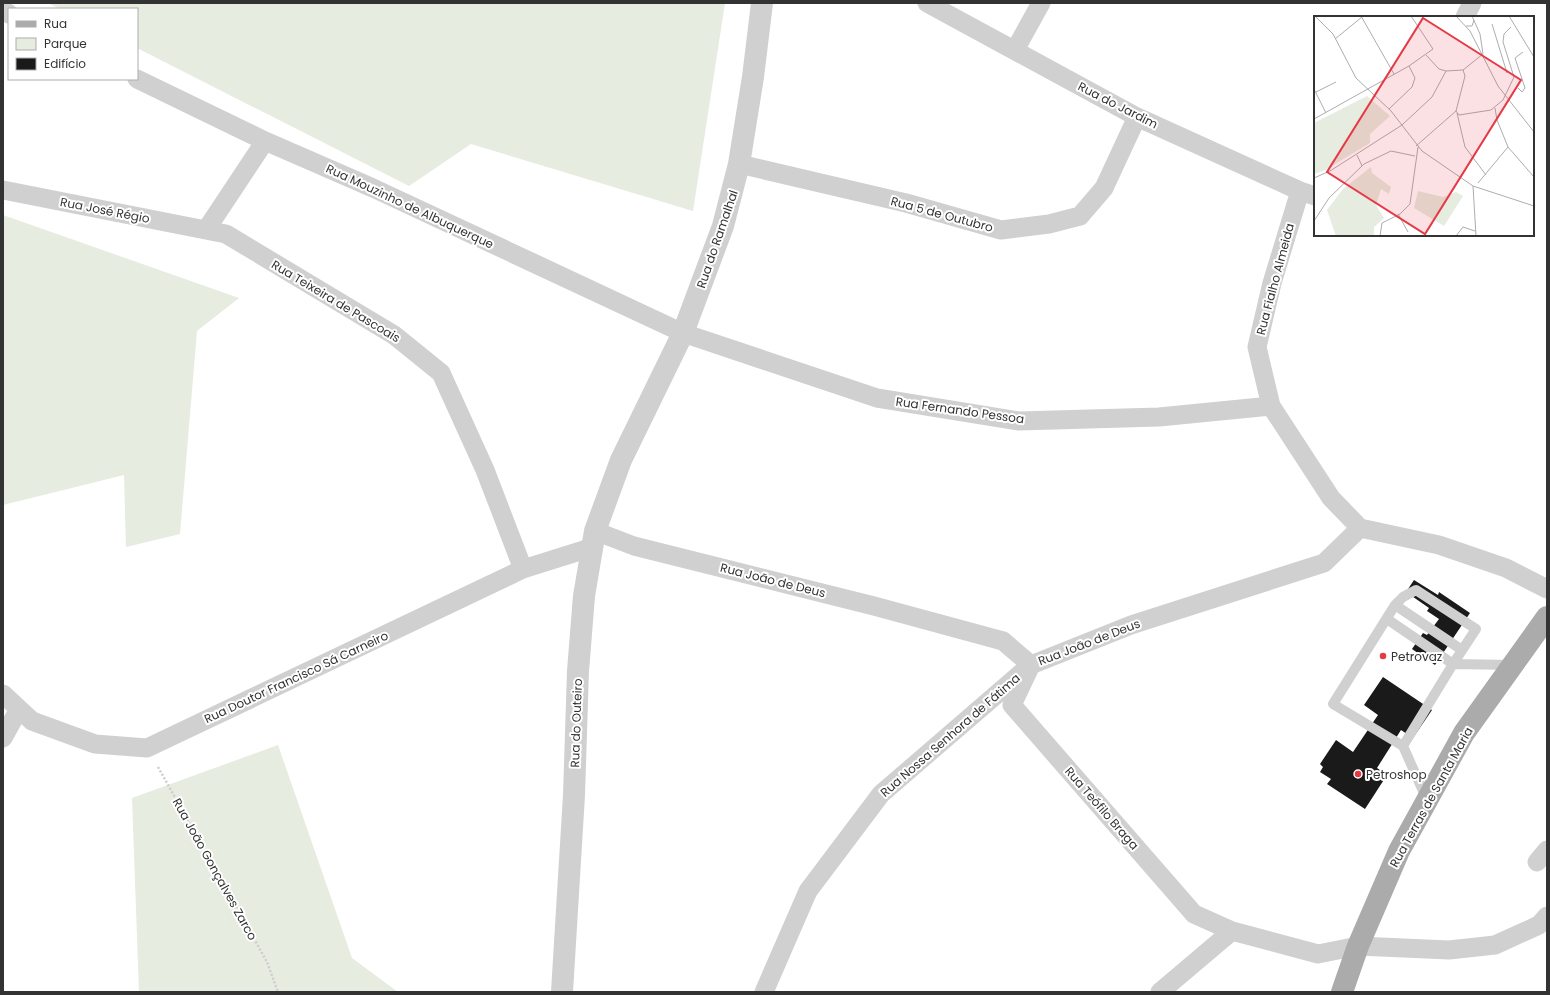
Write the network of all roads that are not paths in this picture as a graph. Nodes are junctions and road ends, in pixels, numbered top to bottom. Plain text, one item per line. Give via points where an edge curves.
1 (762, 3) edge
2 (927, 3) edge
3 (1041, 3) edge
4 (1472, 3) edge
5 (1466, 16) edge
6 (1015, 50) junction
7 (138, 79) edge
8 (1137, 117) junction
9 (265, 141) junction
10 (739, 164) junction
11 (3, 190) edge
12 (1308, 194) edge
13 (206, 230) junction
14 (683, 333) junction
15 (1271, 406) junction
16 (621, 460) joint
17 (1360, 528) junction
18 (594, 539) junction
19 (523, 569) junction
20 (1547, 589) edge
21 (1395, 605) junction
22 (1547, 617) edge
23 (1387, 619) junction
24 (1462, 650) junction
25 (1453, 664) junction
26 (1031, 665) junction
27 (1512, 665) junction
28 (3, 694) edge
29 (19, 709) junction
30 (3, 738) edge
31 (1403, 746) junction
32 (1427, 801) junction
33 (1547, 916) edge
34 (1232, 931) junction
35 (1358, 946) junction
36 (562, 992) edge
37 (764, 992) edge
38 (1160, 992) edge
39 (1342, 992) edge

1 - 10 street, Rua do Ramalhal
2 - 6 street, Rua do Jardim
3 - 6 street
4 - 5 street
6 - 8 street, Rua do Jardim
7 - 9 street, Rua Mouzinho de Albuquerque
8 - 10 street, Rua 5 de Outubro via 1104,188 1080,216 1049,224 1001,230 906,203
8 - 12 street, Rua do Jardim
9 - 13 street
9 - 14 street, Rua Mouzinho de Albuquerque via 373,188
10 - 14 street, Rua do Ramalhal via 723,226
11 - 13 street, Rua José Régio
12 - 15 street, Rua Fialho Almeida via 1272,283 1257,347
13 - 19 street, Rua Teixeira de Pascoais via 226,234 394,335 441,373 485,470
14 - 15 street, Rua Fernando Pessoa via 877,398 1019,421 1159,417
14 - 16 street, Rua do Ramalhal
15 - 17 street, Rua Fialho Almeida via 1331,498
16 - 18 street, Rua do Outeiro
17 - 20 street via 1439,545 1506,568
17 - 26 street, Rua João de Deus via 1324,563 1131,625
18 - 19 street, Rua Doutor Francisco Sá Carneiro
18 - 26 street, Rua João de Deus via 634,546 1003,641
18 - 36 street, Rua do Outeiro via 584,596 578,671 574,795
19 - 29 street, Rua Doutor Francisco Sá Carneiro via 147,748 95,744 32,721
21 - 23 lane
21 - 24 lane
21 - 24 lane via 1416,590 1476,630
22 - 27 main road, Rua Terras de Santa Maria
23 - 25 lane
23 - 31 lane via 1333,704
24 - 25 lane
25 - 27 lane
25 - 31 lane
26 - 34 street, Rua Teófilo Braga via 1012,705 1194,914
26 - 37 street, Rua Nossa Senhora de Fátima via 880,794 808,891
27 - 32 main road, Rua Terras de Santa Maria via 1464,733
28 - 29 street, Rua Doutor Francisco Sá Carneiro
29 - 30 street
31 - 32 lane
32 - 35 main road, Rua Terras de Santa Maria via 1399,851
33 - 35 street via 1539,925 1495,945 1449,950
34 - 35 street via 1318,954
34 - 38 street
35 - 39 main road, Rua Terras de Santa Maria

